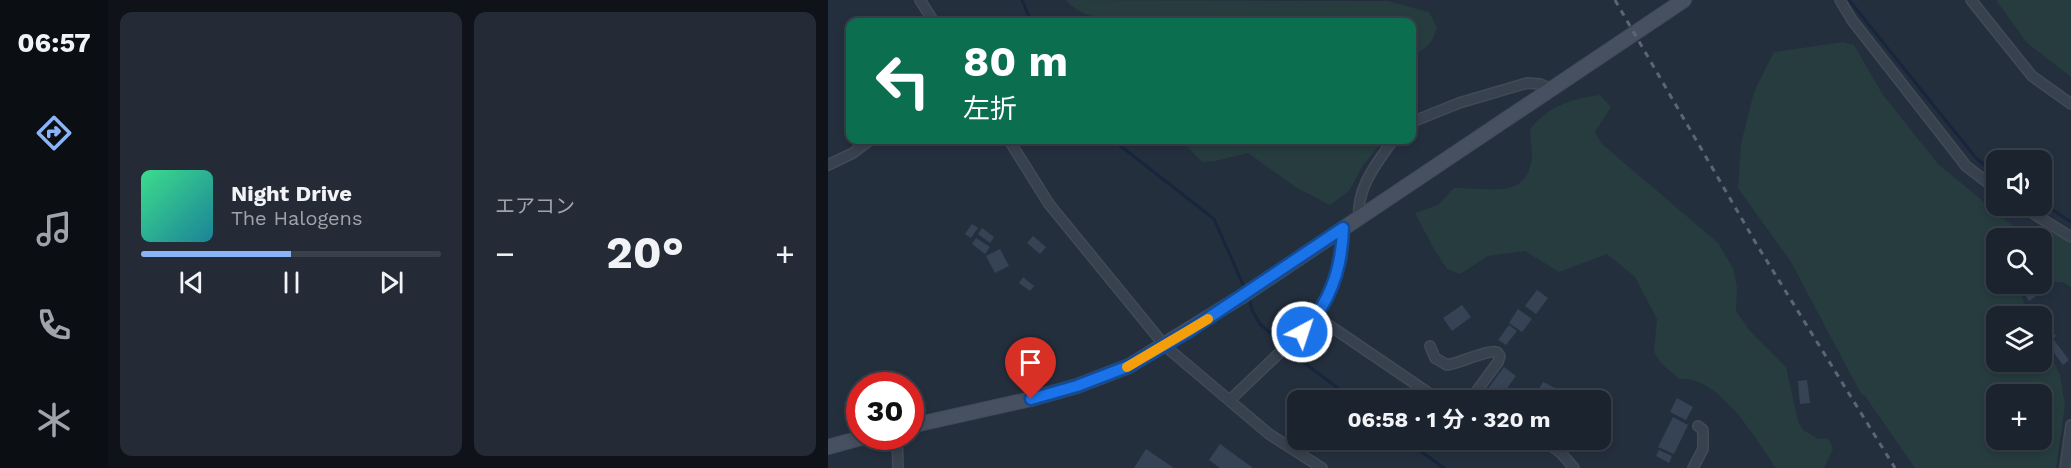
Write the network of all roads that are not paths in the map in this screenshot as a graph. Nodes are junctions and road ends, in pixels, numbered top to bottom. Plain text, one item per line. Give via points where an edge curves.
1 (920, 0) edge
2 (1684, 0) edge
3 (1840, 0) edge
4 (1971, 0) edge
5 (931, 18) edge
6 (1552, 89) junction
7 (2071, 104) edge
8 (1416, 120) edge
9 (865, 144) edge
10 (1012, 144) edge
11 (1391, 144) edge
12 (828, 165) edge
13 (1986, 181) edge
14 (2037, 216) edge
15 (1359, 218) junction
16 (1343, 228) junction
17 (2071, 237) edge
18 (1317, 317) junction
19 (1165, 346) junction
20 (1430, 346) dead end
21 (1423, 390) edge
22 (1477, 390) edge
23 (1230, 400) junction
24 (924, 423) edge
25 (2071, 425) edge
26 (1698, 426) dead end
27 (846, 442) edge
28 (828, 447) edge
29 (897, 450) edge
30 (1557, 450) edge
31 (898, 468) edge
32 (1322, 468) edge
33 (1574, 468) edge
34 (1694, 468) edge
35 (2065, 468) edge

1 - 5 street
2 - 6 street
3 - 13 street via 1966,166
4 - 7 street via 2032,76
6 - 8 street via 1527,83 1459,102
6 - 15 street
9 - 12 street
10 - 19 street via 1049,204
11 - 15 street via 1363,188
14 - 17 street
15 - 16 street
16 - 18 street via 1337,274
16 - 19 street
18 - 21 street
18 - 23 street
19 - 23 street
19 - 24 street via 1129,366 1077,386
20 - 22 street via 1435,358 1447,364 1497,352 1498,362
23 - 32 street via 1269,434
25 - 35 street
26 - 34 street via 1703,430 1704,442
27 - 28 street
29 - 31 street
30 - 33 street

